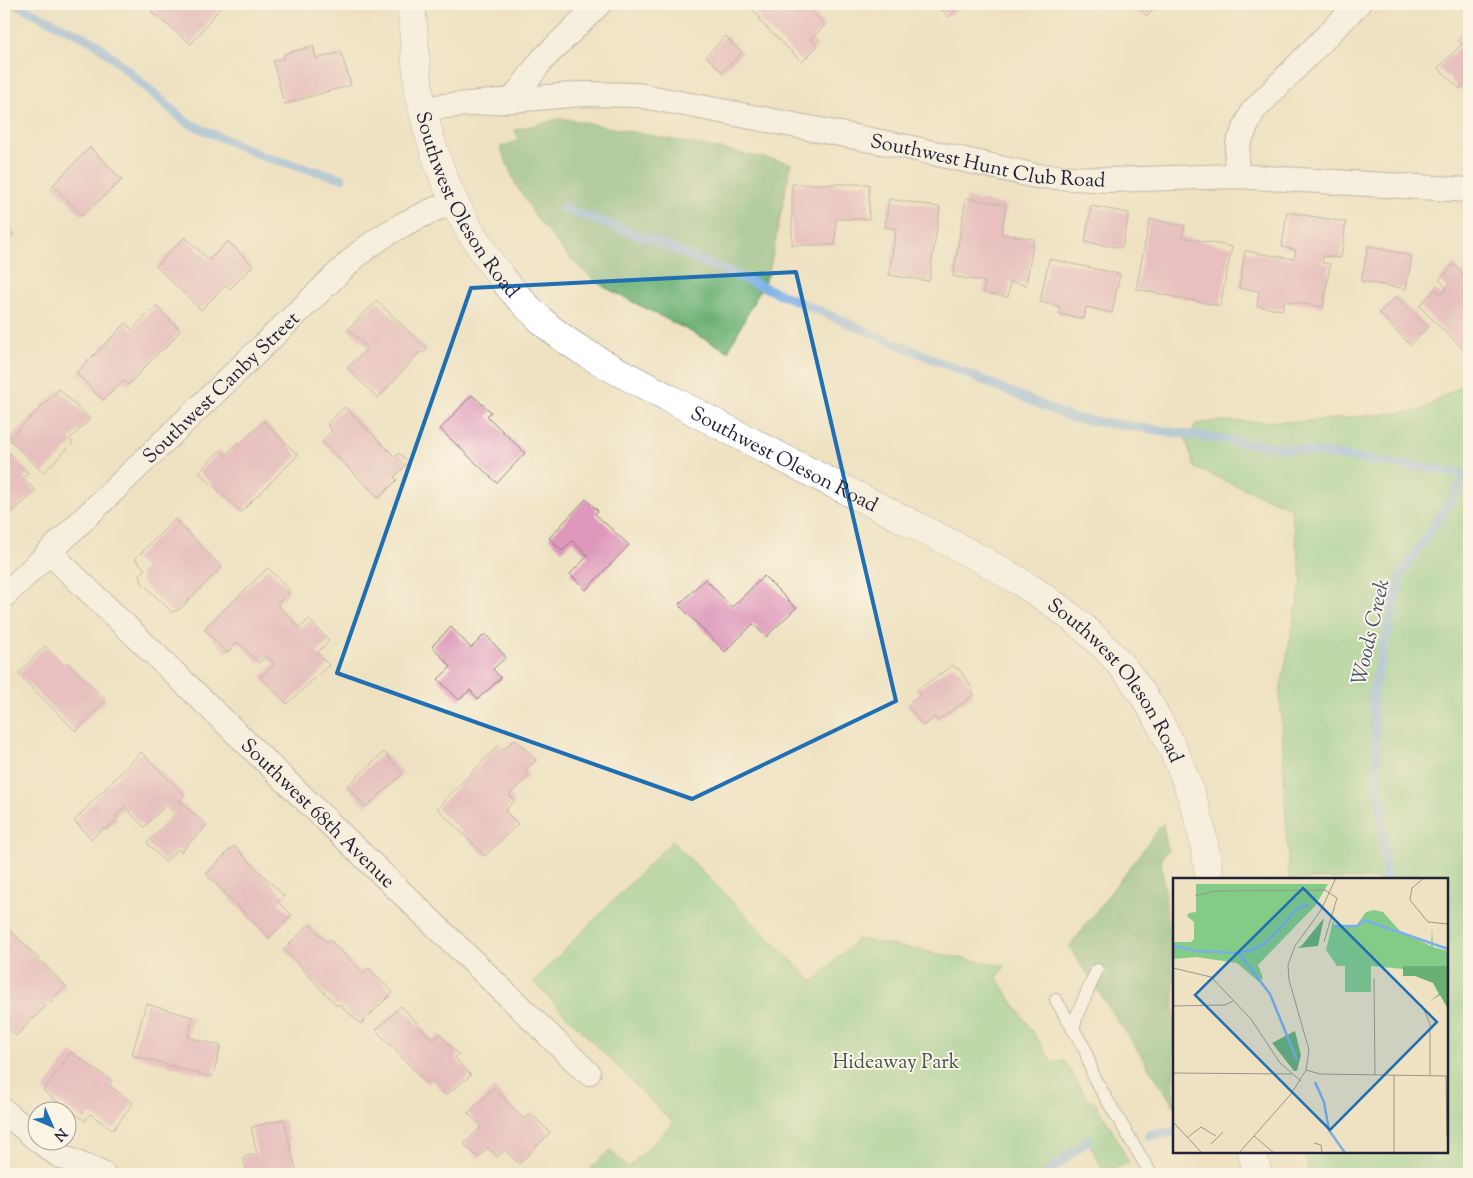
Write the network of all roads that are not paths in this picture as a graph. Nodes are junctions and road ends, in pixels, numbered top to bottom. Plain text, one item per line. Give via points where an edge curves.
1 (411, 4) edge
2 (599, 4) edge
3 (1358, 4) edge
4 (512, 99) junction
5 (423, 108) junction
6 (1235, 176) junction
7 (1469, 190) edge
8 (454, 201) junction
9 (49, 552) junction
10 (4, 596) edge
11 (1210, 878) edge
12 (1097, 970) dead end
13 (1056, 1000) dead end
14 (1074, 1030) junction
15 (588, 1072) dead end
16 (4, 1111) edge
17 (28, 1131) edge
18 (51, 1150) edge
19 (1252, 1153) edge
20 (103, 1174) edge
21 (1151, 1174) edge
22 (1258, 1174) edge

1 - 5 main road, Southwest Oleson Road
2 - 4 street via 542,60
3 - 6 street via 1253,111 1238,144
4 - 5 street
4 - 6 street, Southwest Hunt Club Road via 582,94 662,98 1036,176 1110,180
5 - 8 main road, Southwest Oleson Road via 436,156
6 - 7 street, Southwest Hunt Club Road
8 - 9 street, Southwest Canby Street via 406,221 380,236 356,256
8 - 11 main road, Southwest Oleson Road via 478,245 510,288 546,324 601,362 952,544 1047,598 1072,616 1128,674 1165,735 1198,818
9 - 10 street, Southwest Canby Street
9 - 15 street, Southwest 68th Avenue
12 - 14 lane via 1077,1015
13 - 14 lane
14 - 21 lane via 1094,1078
16 - 17 street
18 - 20 street
19 - 22 main road

